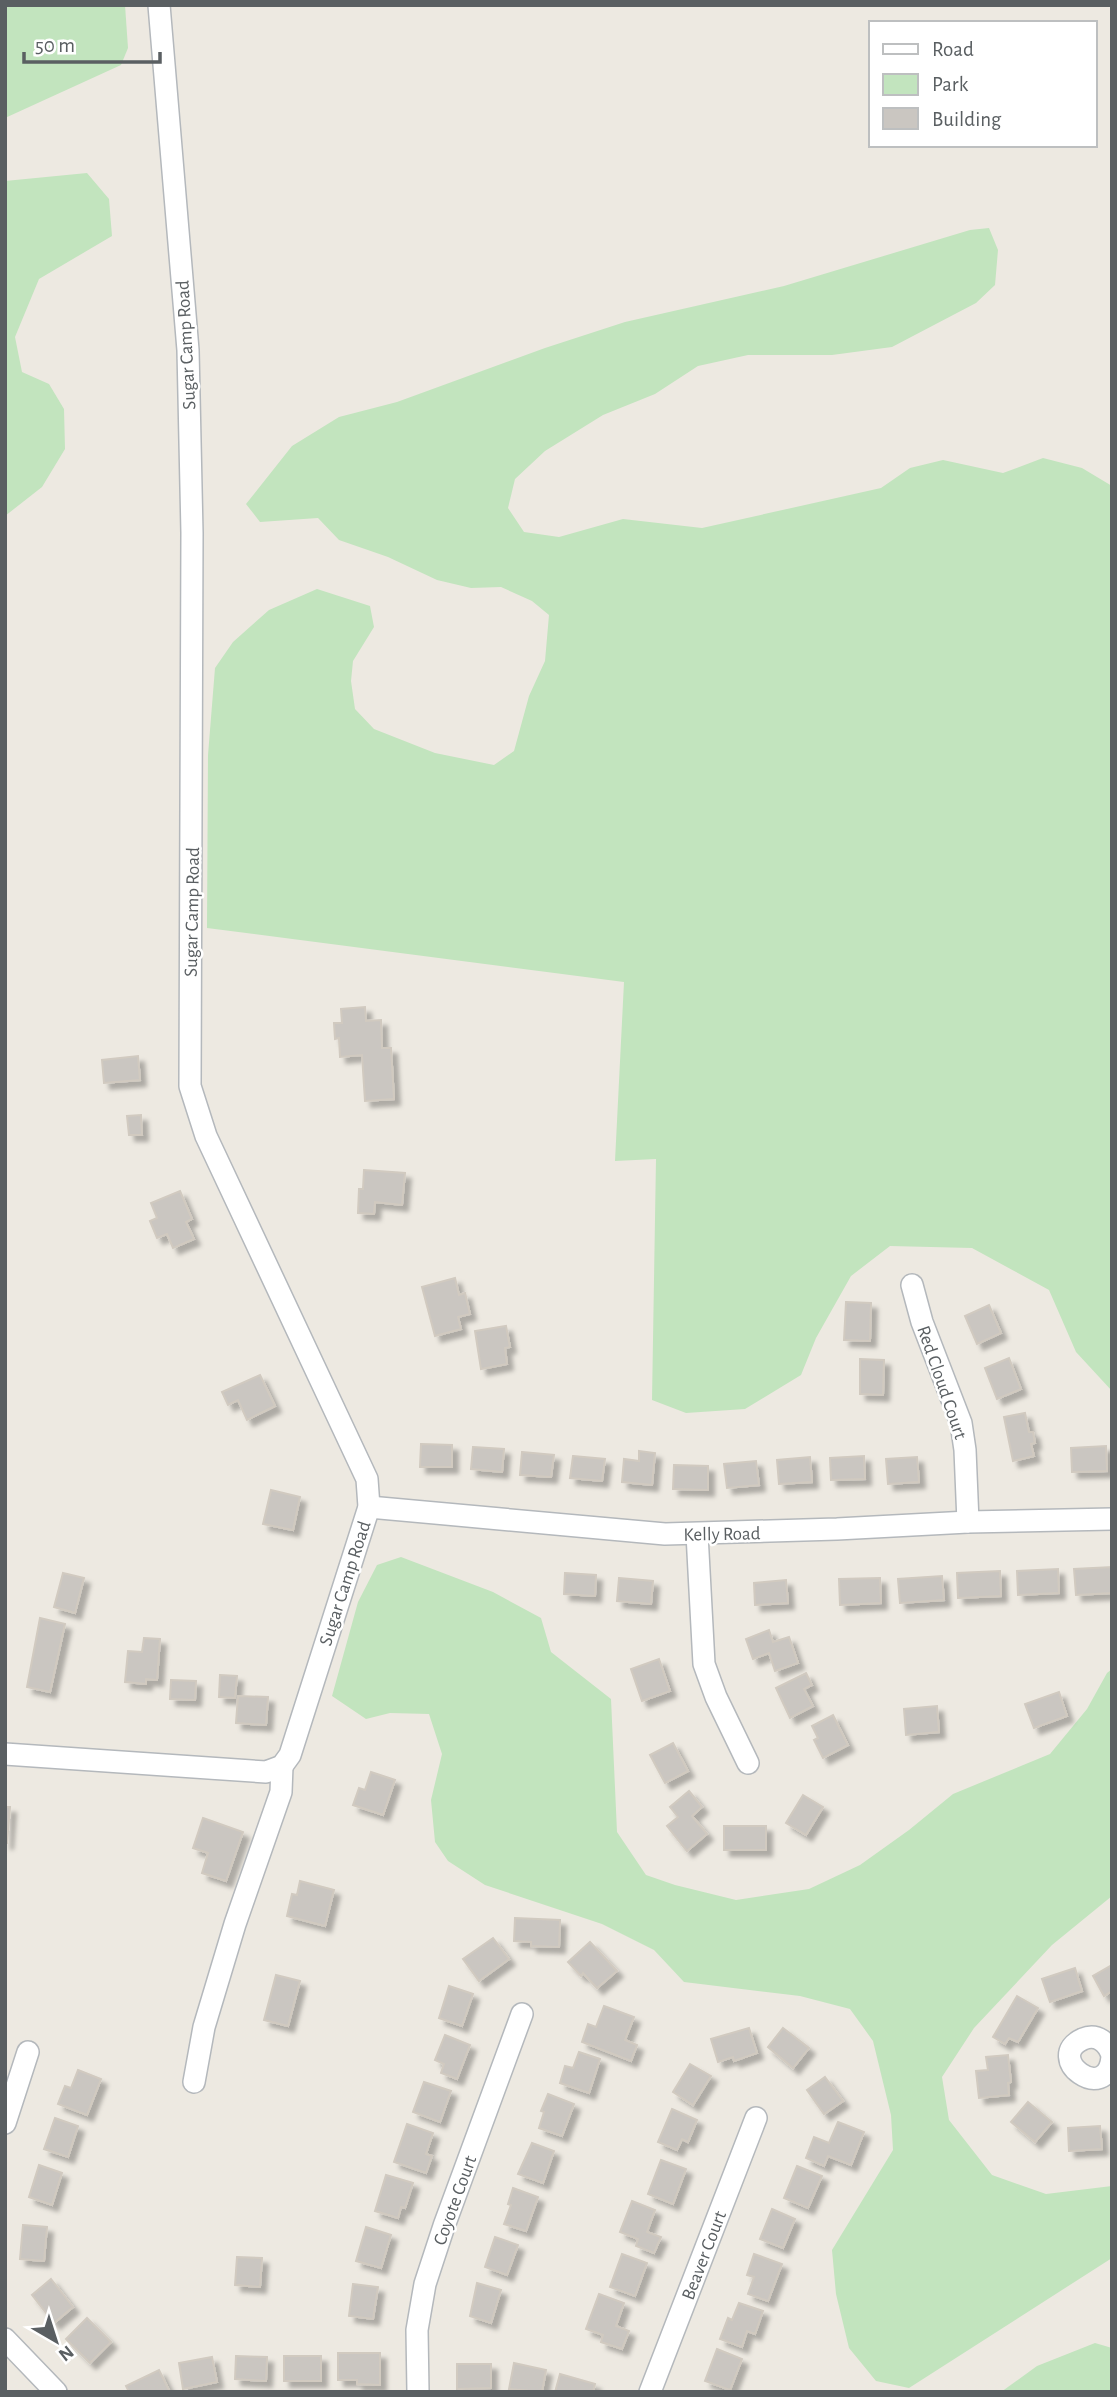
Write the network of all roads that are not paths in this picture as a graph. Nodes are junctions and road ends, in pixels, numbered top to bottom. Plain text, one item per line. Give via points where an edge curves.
1 (159, 5) edge
2 (912, 1285) dead end
3 (369, 1507) junction
4 (1112, 1519) edge
5 (968, 1522) junction
6 (697, 1534) junction
7 (5, 1754) edge
8 (748, 1763) dead end
9 (282, 1766) junction
10 (522, 2014) dead end
11 (29, 2052) dead end
12 (194, 2082) dead end
13 (756, 2118) dead end
14 (5, 2123) edge
15 (5, 2339) edge
16 (56, 2392) edge
17 (418, 2392) edge
18 (650, 2392) edge

1 - 3 street, Sugar Camp Road via 188,349 192,533 190,1086 205,1136 367,1479
2 - 5 street, Red Cloud Court via 961,1423
3 - 6 street, Kelly Road
3 - 9 street, Sugar Camp Road via 290,1755
4 - 5 street, Kelly Road
5 - 6 street, Kelly Road
6 - 8 street via 704,1664
7 - 9 street via 266,1772
9 - 12 street, Sugar Camp Road via 281,1792 204,2027
10 - 17 street, Coyote Court via 425,2284 417,2330
11 - 14 street
13 - 18 street, Beaver Court
15 - 16 street

